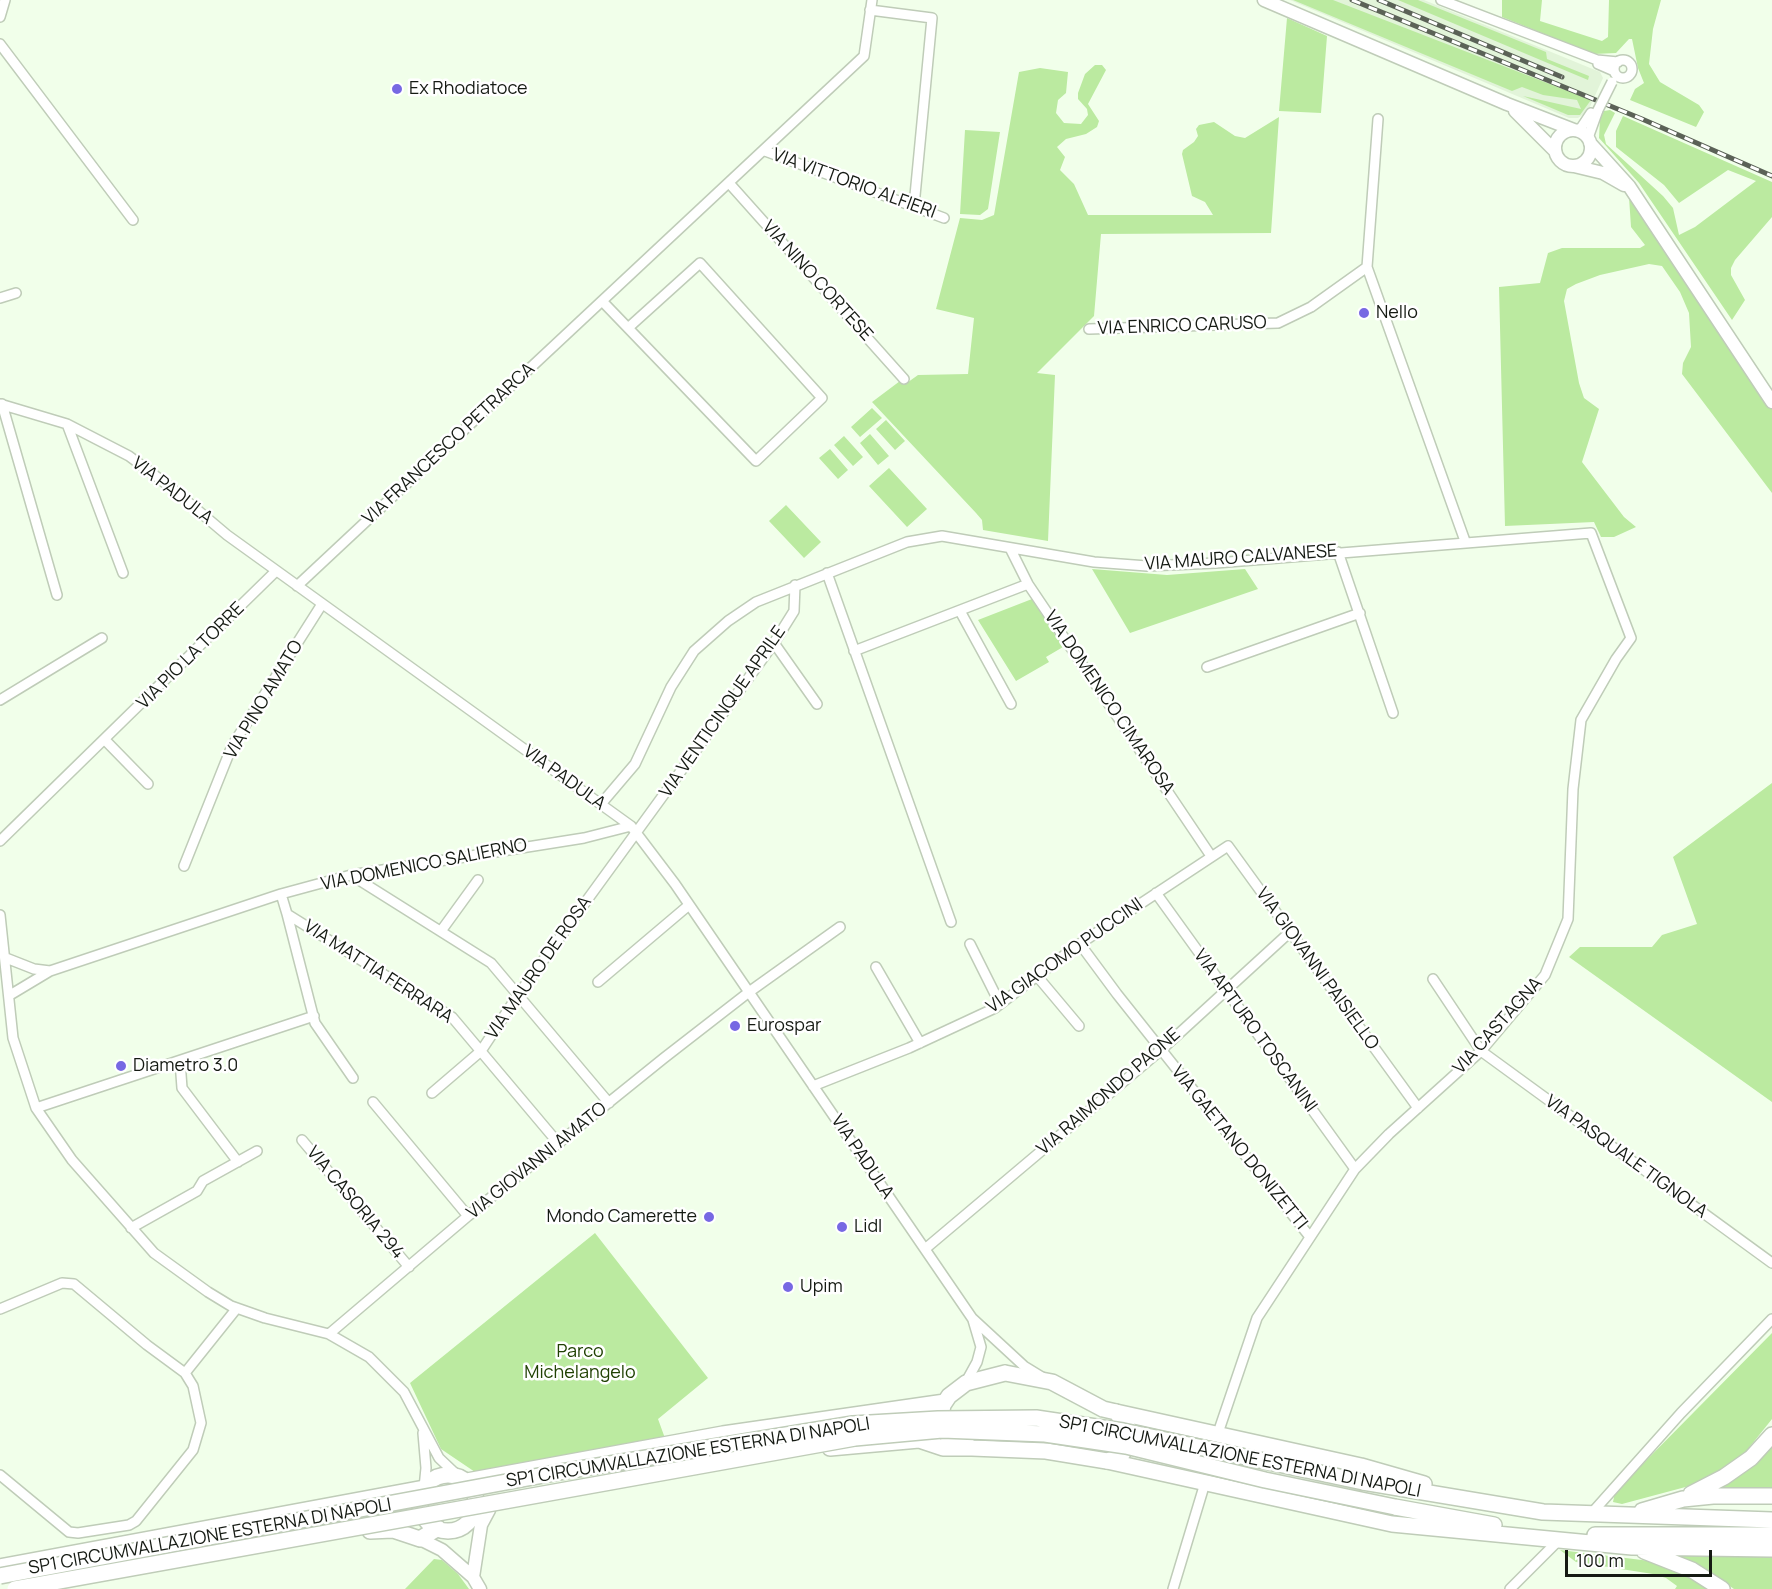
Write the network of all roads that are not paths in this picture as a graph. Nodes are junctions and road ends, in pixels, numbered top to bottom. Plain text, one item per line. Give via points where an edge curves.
1 (5, 0) edge
2 (1264, 0) edge
3 (1442, 0) edge
4 (871, 5) edge
5 (0, 17) edge
6 (0, 44) edge
7 (1507, 104) junction
8 (1378, 119) dead end
9 (1583, 135) junction
10 (765, 151) junction
11 (1555, 151) junction
12 (1571, 165) junction
13 (729, 183) junction
14 (1637, 199) junction
15 (914, 207) junction
16 (944, 218) dead end
17 (134, 220) dead end
18 (1367, 267) junction
19 (16, 293) dead end
20 (0, 298) edge
21 (602, 301) junction
22 (628, 328) junction
23 (1089, 329) dead end
24 (904, 379) dead end
25 (1772, 402) edge
26 (1, 404) edge
27 (67, 424) junction
28 (1591, 533) joint
29 (1465, 541) junction
30 (1010, 548) junction
31 (1338, 552) junction
32 (276, 571) junction
33 (123, 573) dead end
34 (827, 573) junction
35 (1028, 584) junction
36 (795, 585) junction
37 (297, 586) junction
38 (57, 595) dead end
39 (322, 604) junction
40 (960, 610) junction
41 (1360, 613) junction
42 (102, 638) dead end
43 (774, 643) junction
44 (854, 651) junction
45 (1207, 667) dead end
46 (0, 700) edge
47 (817, 704) dead end
48 (1011, 704) dead end
49 (1393, 713) dead end
50 (105, 741) junction
51 (148, 784) dead end
52 (601, 804) junction
53 (633, 830) junction
54 (0, 841) edge
55 (1211, 856) junction
56 (184, 866) dead end
57 (351, 875) junction
58 (478, 880) dead end
59 (1156, 893) junction
60 (281, 894) junction
61 (689, 905) junction
62 (287, 914) junction
63 (0, 915) edge
64 (951, 922) dead end
65 (840, 927) dead end
66 (441, 932) junction
67 (1290, 932) junction
68 (970, 944) dead end
69 (1080, 944) junction
70 (6, 958) junction
71 (876, 967) dead end
72 (50, 971) junction
73 (1037, 976) junction
74 (1433, 979) dead end
75 (598, 982) dead end
76 (1225, 988) junction
77 (749, 992) junction
78 (10, 994) junction
79 (518, 995) junction
80 (1000, 1004) junction
81 (314, 1017) junction
82 (1079, 1026) dead end
83 (920, 1043) junction
84 (1161, 1050) junction
85 (481, 1051) junction
86 (1481, 1051) junction
87 (180, 1061) junction
88 (353, 1078) dead end
89 (813, 1086) junction
90 (432, 1093) dead end
91 (373, 1102) dead end
92 (609, 1103) junction
93 (36, 1108) junction
94 (1418, 1108) junction
95 (302, 1140) dead end
96 (559, 1143) junction
97 (257, 1151) dead end
98 (238, 1162) junction
99 (1355, 1169) junction
100 (468, 1216) junction
101 (130, 1228) junction
102 (1310, 1237) junction
103 (925, 1249) junction
104 (1772, 1263) edge
105 (409, 1267) junction
106 (237, 1308) junction
107 (0, 1309) edge
108 (972, 1318) junction
109 (1772, 1319) edge
110 (329, 1334) junction
111 (186, 1373) junction
112 (1052, 1382) junction
113 (966, 1383) junction
114 (945, 1402) junction
115 (1116, 1413) junction
116 (423, 1431) junction
117 (1218, 1433) junction
118 (1772, 1434) edge
119 (972, 1448) junction
120 (1107, 1461) junction
121 (0, 1475) edge
122 (462, 1479) junction
123 (1205, 1483) junction
124 (424, 1488) junction
125 (1772, 1496) edge
126 (1683, 1499) junction
127 (1460, 1500) junction
128 (479, 1513) junction
129 (1590, 1515) junction
130 (1619, 1516) junction
131 (1772, 1520) edge
132 (438, 1528) junction
133 (1600, 1535) junction
134 (1772, 1535) edge
135 (420, 1539) junction
136 (1558, 1541) junction
137 (1632, 1547) junction
138 (1772, 1549) edge
139 (442, 1550) junction
140 (0, 1567) edge
141 (0, 1576) edge
142 (473, 1577) junction
143 (15, 1589) edge
144 (58, 1589) edge
145 (480, 1589) edge
146 (1173, 1589) edge
147 (1510, 1589) edge
148 (1722, 1589) edge

1 - 5 street
2 - 7 street
3 - 9 street, bridge via 1614,74
4 - 10 street, VIA FRANCESCO PETRARCA via 864,56
4 - 15 street via 932,18
6 - 17 street
7 - 9 street
7 - 11 street
8 - 18 street
9 - 11 street via 1559,136
9 - 12 street via 1586,159
9 - 14 street
10 - 13 street, VIA FRANCESCO PETRARCA
10 - 15 street, VIA VITTORIO ALFIERI
11 - 12 street via 1561,161
12 - 14 street via 1612,177
13 - 21 street, VIA FRANCESCO PETRARCA
13 - 24 street, VIA NINO CORTESE
14 - 25 street
15 - 16 street, VIA VITTORIO ALFIERI
18 - 23 street, VIA ENRICO CARUSO via 1311,307 1278,323
18 - 29 street
19 - 20 street
21 - 22 street
21 - 37 street, VIA FRANCESCO PETRARCA
22 - 22 street via 700,263 822,398 756,461
26 - 27 street, VIA PADULA
26 - 38 street
27 - 32 street, VIA PADULA via 129,456
27 - 33 street
28 - 29 street, VIA MAURO CALVANESE
28 - 86 street, VIA CASTAGNA via 1631,638 1581,720 1573,789 1568,920 1545,975
29 - 31 street, VIA MAURO CALVANESE
30 - 31 street, VIA MAURO CALVANESE via 1147,566
30 - 34 street, VIA MAURO CALVANESE via 942,536 907,542
30 - 35 street, VIA DOMENICO CIMAROSA
31 - 41 street
32 - 37 street, VIA PADULA
32 - 50 street, VIA PIO LA TORRE
34 - 36 street, VIA MAURO CALVANESE
34 - 44 street
35 - 40 street
35 - 55 street, VIA DOMENICO CIMAROSA
36 - 43 street, VIA VENTICINQUE APRILE via 794,611
36 - 52 street, VIA MAURO CALVANESE via 756,602 694,651 671,687 635,764
37 - 39 street, VIA PADULA
39 - 52 street, VIA PADULA
39 - 56 street, VIA PINO AMATO via 232,746
40 - 44 street
40 - 48 street
41 - 45 street
41 - 49 street
42 - 46 street
43 - 47 street
43 - 53 street, VIA VENTICINQUE APRILE
44 - 64 street
50 - 51 street
50 - 54 street, VIA PIO LA TORRE
52 - 53 street, VIA PADULA
53 - 57 street, VIA DOMENICO SALIERNO
53 - 61 street, VIA PADULA
53 - 79 street, VIA MAURO DE ROSA
55 - 59 street, VIA GIACOMO PUCCINI
55 - 67 street, VIA GIOVANNI PAISIELLO via 1228,846
57 - 60 street, VIA DOMENICO SALIERNO
57 - 66 street
58 - 66 street
59 - 69 street, VIA GIACOMO PUCCINI
59 - 76 street, VIA ARTURO TOSCANINI
60 - 62 street, VIA MATTIA FERRARA
60 - 72 street, VIA DOMENICO SALIERNO
61 - 75 street
61 - 77 street, VIA PADULA
62 - 81 street, VIA MATTIA FERRARA
62 - 85 street, VIA MATTIA FERRARA via 452,1017
63 - 70 street
65 - 77 street, VIA GIOVANNI AMATO
66 - 79 street via 491,963
67 - 76 street, VIA RAIMONDO PAONE
67 - 94 street, VIA GIOVANNI PAISIELLO
68 - 80 street
69 - 73 street, VIA GIACOMO PUCCINI
69 - 84 street, VIA GAETANO DONIZETTI
70 - 72 street
70 - 78 street
71 - 83 street
72 - 78 street, VIA DOMENICO SALIERNO
73 - 80 street, VIA GIACOMO PUCCINI
73 - 82 street
74 - 86 street
76 - 84 street, VIA RAIMONDO PAONE
76 - 99 street, VIA ARTURO TOSCANINI
77 - 89 street, VIA PADULA
77 - 92 street, VIA GIOVANNI AMATO
78 - 93 street via 13,1038
79 - 85 street, VIA MAURO DE ROSA
79 - 92 street
80 - 83 street, VIA GIACOMO PUCCINI
81 - 87 street
81 - 88 street, VIA MATTIA FERRARA
83 - 89 street, VIA GIACOMO PUCCINI
84 - 102 street, VIA GAETANO DONIZETTI
84 - 103 street, VIA RAIMONDO PAONE
85 - 90 street, VIA MAURO DE ROSA
85 - 96 street, VIA MATTIA FERRARA
86 - 94 street, VIA CASTAGNA
86 - 104 street, VIA PASQUALE TIGNOLA
87 - 93 street
87 - 98 street via 182,1088
89 - 103 street, VIA PADULA
91 - 100 street
92 - 96 street, VIA GIOVANNI AMATO
93 - 101 street via 72,1160
94 - 99 street, VIA CASTAGNA
95 - 105 street, VIA CASORIA 294
96 - 100 street, VIA GIOVANNI AMATO
97 - 98 street
98 - 101 street via 203,1181 197,1191
99 - 102 street, VIA CASTAGNA
100 - 105 street, VIA GIOVANNI AMATO
101 - 106 street via 154,1252
102 - 117 street, VIA CASTAGNA via 1257,1318
103 - 108 street, VIA PADULA
105 - 110 street, VIA GIOVANNI AMATO
106 - 110 street
106 - 111 street
107 - 111 street via 62,1283 74,1284 147,1346
108 - 112 street, VIA PADULA via 1024,1366
108 - 113 street, VIA PADULA via 981,1347
109 - 129 street
110 - 116 street via 369,1357 389,1375 404,1392
111 - 121 street via 200,1407 199,1437 189,1457 129,1525 69,1532
112 - 113 main road via 1005,1373
112 - 115 main road
113 - 114 main road
114 - 119 main road via 940,1421 944,1433 956,1443
114 - 122 main road via 860,1412
115 - 117 main road
115 - 120 main road via 1129,1429 1128,1444 1121,1456
116 - 122 street via 439,1458
116 - 124 street
117 - 127 main road via 1361,1466 1432,1486
118 - 126 main road via 1751,1458
119 - 120 main road via 1046,1451
119 - 128 main road via 943,1448 919,1440 828,1449
120 - 123 main road
122 - 124 main road via 439,1476
122 - 128 main road via 476,1494
123 - 136 main road via 1392,1524
123 - 146 street
124 - 132 main road via 420,1507 423,1516
124 - 140 main road
125 - 126 main road
126 - 130 main road
127 - 129 main road, SP1 CIRCUMVALLAZIONE ESTERNA DI NAPOLI
127 - 141 main road, SP1 CIRCUMVALLAZIONE ESTERNA DI NAPOLI, bridge via 1123,1431 1036,1418 938,1419 853,1424 560,1472
128 - 132 main road via 453,1531
128 - 142 street via 483,1519
129 - 130 main road, SP1 CIRCUMVALLAZIONE ESTERNA DI NAPOLI
130 - 131 main road, SP1 CIRCUMVALLAZIONE ESTERNA DI NAPOLI
132 - 135 main road
132 - 139 street
133 - 134 main road, SP1 CIRCUMVALLAZIONE ESTERNA DI NAPOLI
133 - 137 main road
133 - 143 main road, SP1 CIRCUMVALLAZIONE ESTERNA DI NAPOLI, bridge via 1513,1528 1395,1507 1126,1446 1045,1434 942,1430 843,1440
135 - 139 street
135 - 144 main road via 380,1529
136 - 137 main road
136 - 147 street
137 - 138 main road
137 - 148 main road via 1692,1570
139 - 142 street
142 - 145 street

